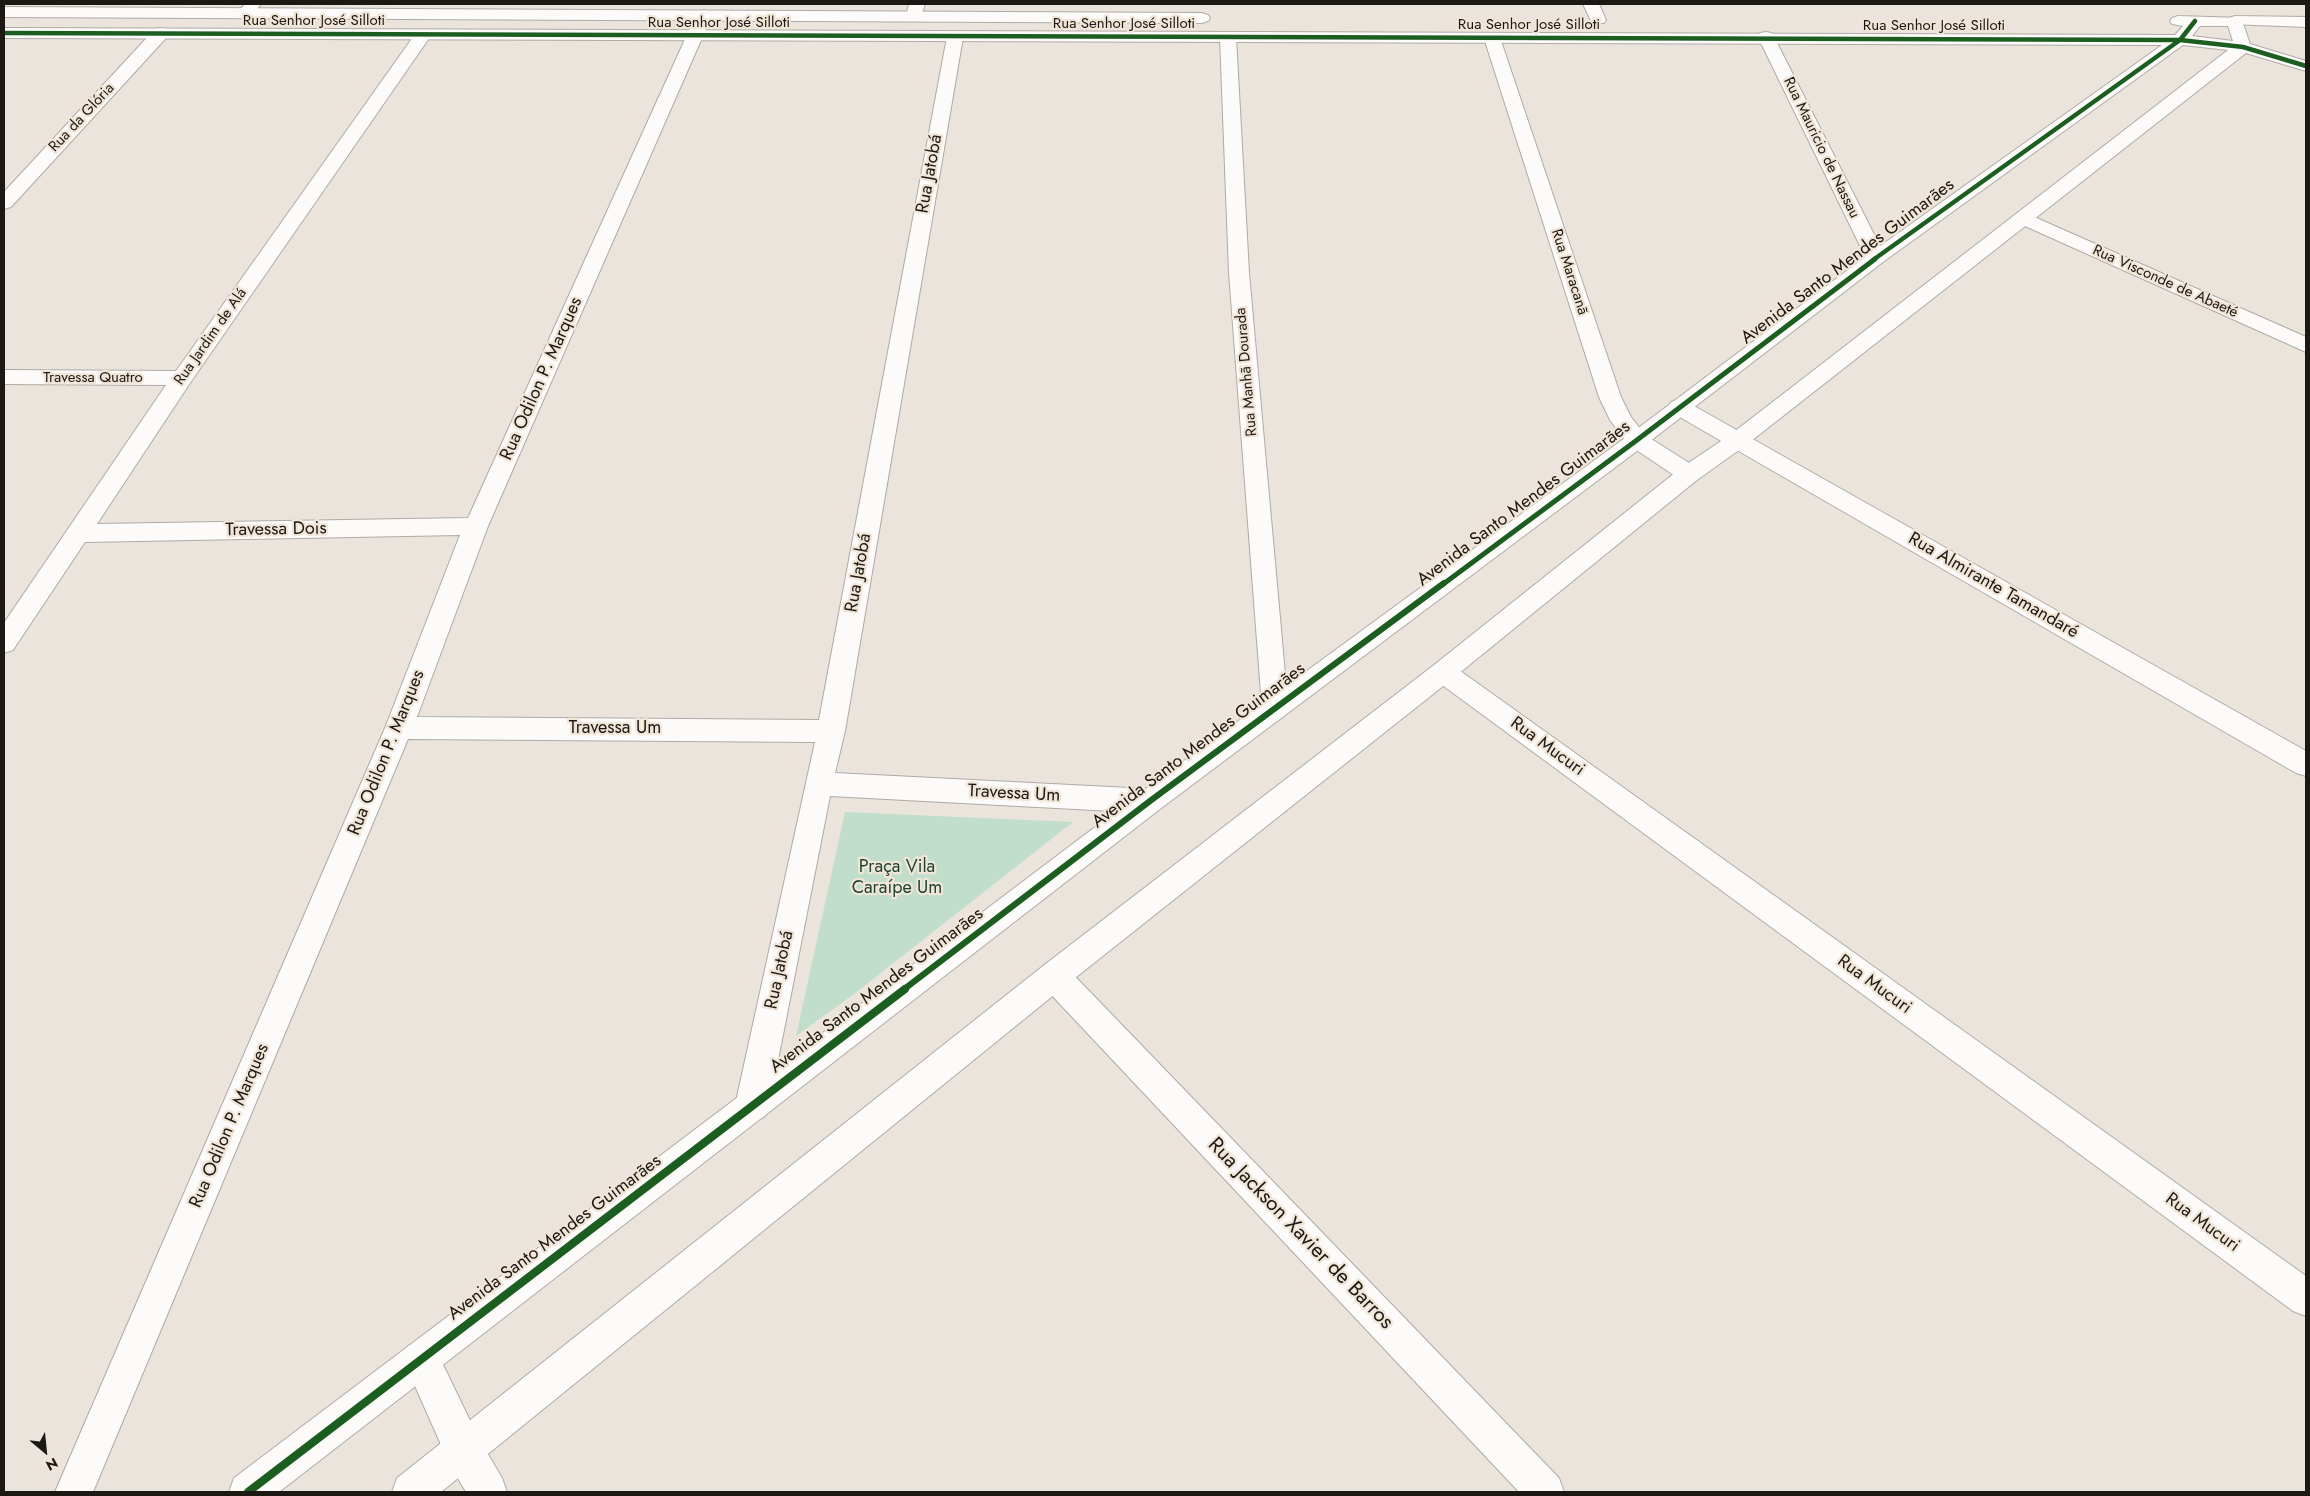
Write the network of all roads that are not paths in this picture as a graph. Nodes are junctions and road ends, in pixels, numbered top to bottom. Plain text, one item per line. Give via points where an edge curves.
1 (1591, 4) edge
2 (250, 8) edge
3 (915, 10) edge
4 (4, 12) edge
5 (2305, 14) edge
6 (1578, 20) dead end
7 (1598, 20) junction
8 (1618, 20) dead end
9 (700, 25) junction
10 (1225, 27) junction
11 (2180, 27) junction
12 (4, 32) edge
13 (161, 33) junction
14 (424, 34) junction
15 (2239, 34) junction
16 (955, 37) junction
17 (1492, 38) junction
18 (1766, 38) junction
19 (2306, 66) edge
20 (4, 203) edge
21 (2023, 218) junction
22 (1876, 258) junction
23 (2306, 345) edge
24 (4, 377) edge
25 (182, 378) junction
26 (1679, 407) junction
27 (1637, 440) junction
28 (1738, 440) junction
29 (1689, 474) junction
30 (476, 526) junction
31 (77, 533) junction
32 (4, 642) edge
33 (1443, 672) junction
34 (1275, 707) junction
35 (399, 728) junction
36 (831, 731) junction
37 (2306, 763) edge
38 (818, 784) junction
39 (1150, 801) junction
40 (1054, 976) junction
41 (752, 1106) junction
42 (2306, 1298) edge
43 (421, 1359) junction
44 (464, 1451) junction
45 (74, 1492) edge
46 (248, 1492) edge
47 (412, 1492) edge
48 (488, 1492) edge
49 (1546, 1492) edge

1 - 7 street
2 - 4 street, Rua Senhor José Silloti
2 - 9 street, Rua Senhor José Silloti
3 - 9 street, Rua Senhor José Silloti
3 - 10 street, Rua Senhor José Silloti
5 - 15 street
6 - 7 street, Rua Senhor José Silloti
7 - 8 street, Rua Senhor José Silloti
9 - 14 street, Rua Senhor José Silloti
9 - 16 street, Rua Senhor José Silloti
9 - 30 street, Rua Odilon P. Marques
10 - 16 street, Rua Senhor José Silloti
10 - 17 street, Rua Senhor José Silloti
10 - 34 street, Rua Manhã Dourada via 1239,273
11 - 15 street, Rua Senhor José Silloti
11 - 15 street, Rua Senhor José Silloti
11 - 18 street, Rua Senhor José Silloti
11 - 22 street, Avenida Santo Mendes Guimarães
12 - 13 street, Rua Senhor José Silloti
13 - 14 street, Rua Senhor José Silloti
13 - 20 street, Rua da Glória
14 - 25 street, Rua Jardim de Alá
15 - 19 street
15 - 21 street
16 - 36 street, Rua Jatobá
17 - 18 street, Rua Senhor José Silloti
17 - 27 street, Rua Maracanã via 1610,398 1621,420
18 - 22 street, Rua Mauricio de Nassau
21 - 23 street, Rua Visconde de Abaeté
21 - 28 street
22 - 26 street, Avenida Santo Mendes Guimarães
24 - 25 street, Travessa Quatro
25 - 31 street, Rua Jardim de Alá
26 - 27 street, Avenida Santo Mendes Guimarães
26 - 28 street, Rua Almirante Tamandaré
27 - 29 street, Rua Maracanã
27 - 34 street, Avenida Santo Mendes Guimarães
28 - 29 street
28 - 37 street, Rua Almirante Tamandaré
29 - 33 street
30 - 31 street, Travessa Dois
30 - 35 street, Rua Odilon P. Marques
31 - 32 street, Rua Jardim de Alá
33 - 40 street
33 - 42 street, Rua Mucuri
34 - 39 street, Avenida Santo Mendes Guimarães
35 - 36 street, Travessa Um
35 - 45 street, Rua Odilon P. Marques
36 - 38 street, Rua Jatobá
38 - 39 street, Travessa Um
38 - 41 street, Rua Jatobá
39 - 41 street, Avenida Santo Mendes Guimarães
40 - 44 street
40 - 49 street, Rua Jackson Xavier de Barros
41 - 43 street, Avenida Santo Mendes Guimarães
43 - 44 street
43 - 46 street, Avenida Santo Mendes Guimarães
44 - 47 street
44 - 48 street

